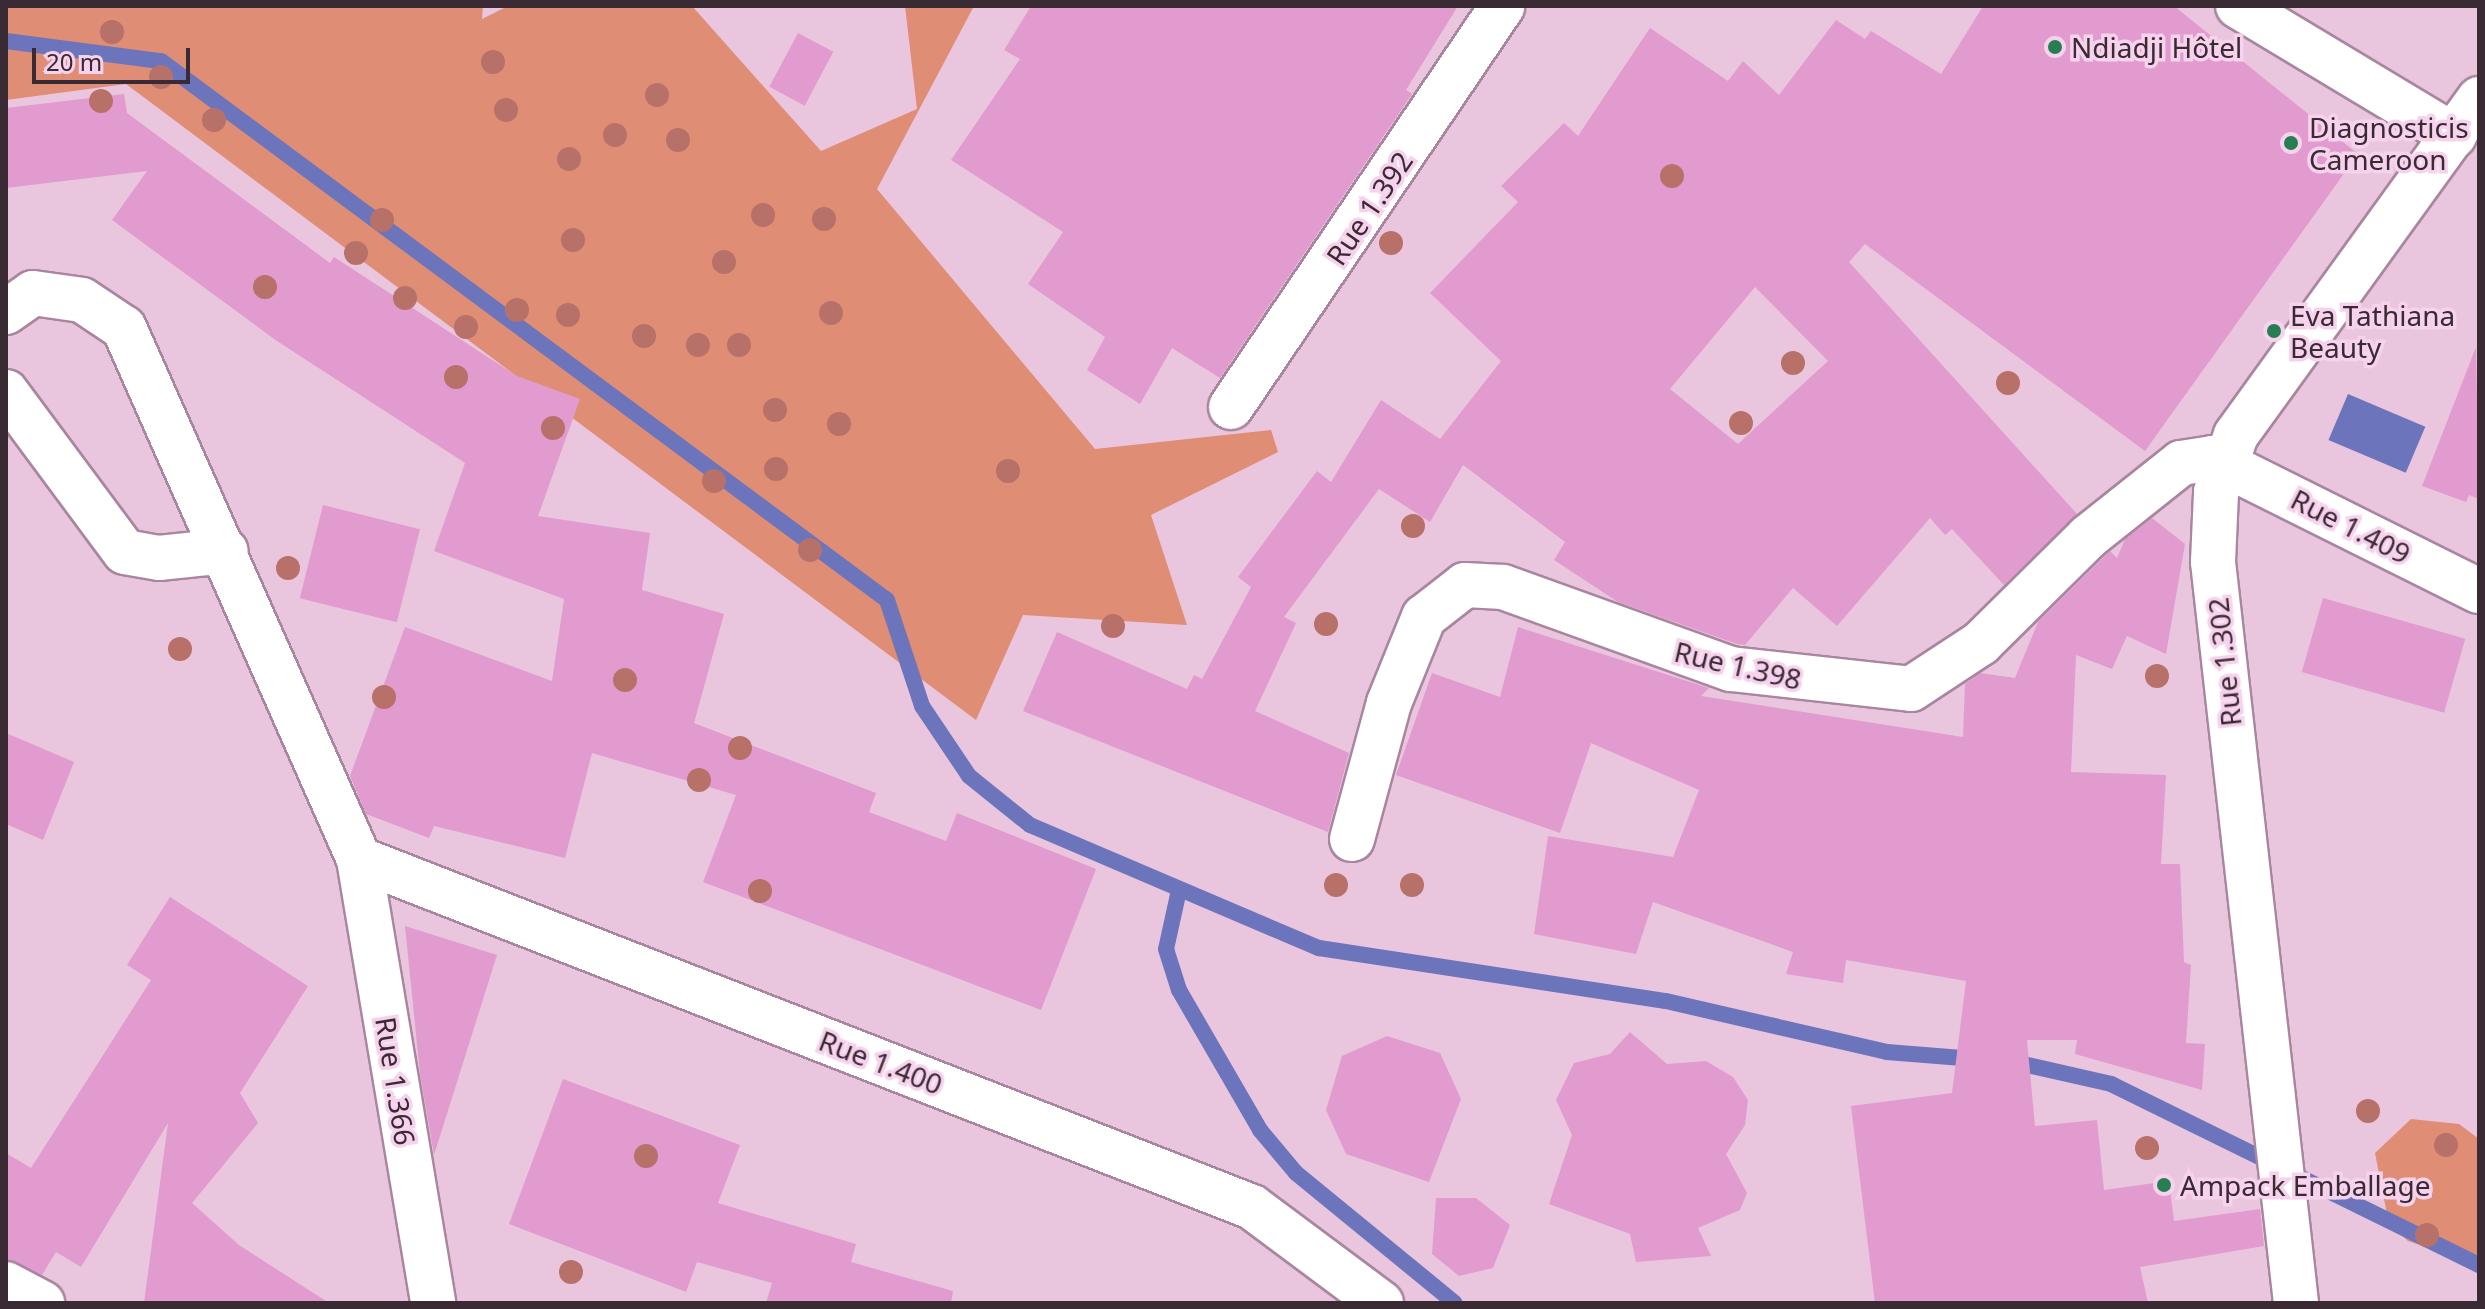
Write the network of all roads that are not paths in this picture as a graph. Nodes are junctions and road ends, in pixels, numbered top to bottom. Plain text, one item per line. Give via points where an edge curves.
1 (1502, 6) edge
2 (2238, 6) edge
3 (2479, 99) edge
4 (2454, 136) junction
5 (6, 312) edge
6 (6, 392) edge
7 (1231, 407) dead end
8 (2223, 461) junction
9 (226, 551) junction
10 (2479, 591) edge
11 (1352, 839) dead end
12 (359, 859) junction
13 (6, 1284) edge
14 (42, 1303) edge
15 (433, 1303) edge
16 (1381, 1303) edge
17 (2296, 1303) edge

1 - 7 street, Rue 1.392
2 - 4 street
3 - 4 street, Rue 1.302
4 - 8 street, Rue 1.302
5 - 9 street, Rue 1.366 via 33,293 82,300 124,328
6 - 9 street via 125,552 159,558
8 - 10 street, Rue 1.409
8 - 11 street, Rue 1.398 via 2181,463 2088,537 1981,643 1917,688 1731,669 1503,587 1465,585 1424,617 1389,703
8 - 17 street, Rue 1.302 via 2213,562
9 - 12 street, Rue 1.366
12 - 15 street, Rue 1.366
12 - 16 street, Rue 1.400 via 1252,1207
13 - 14 street

